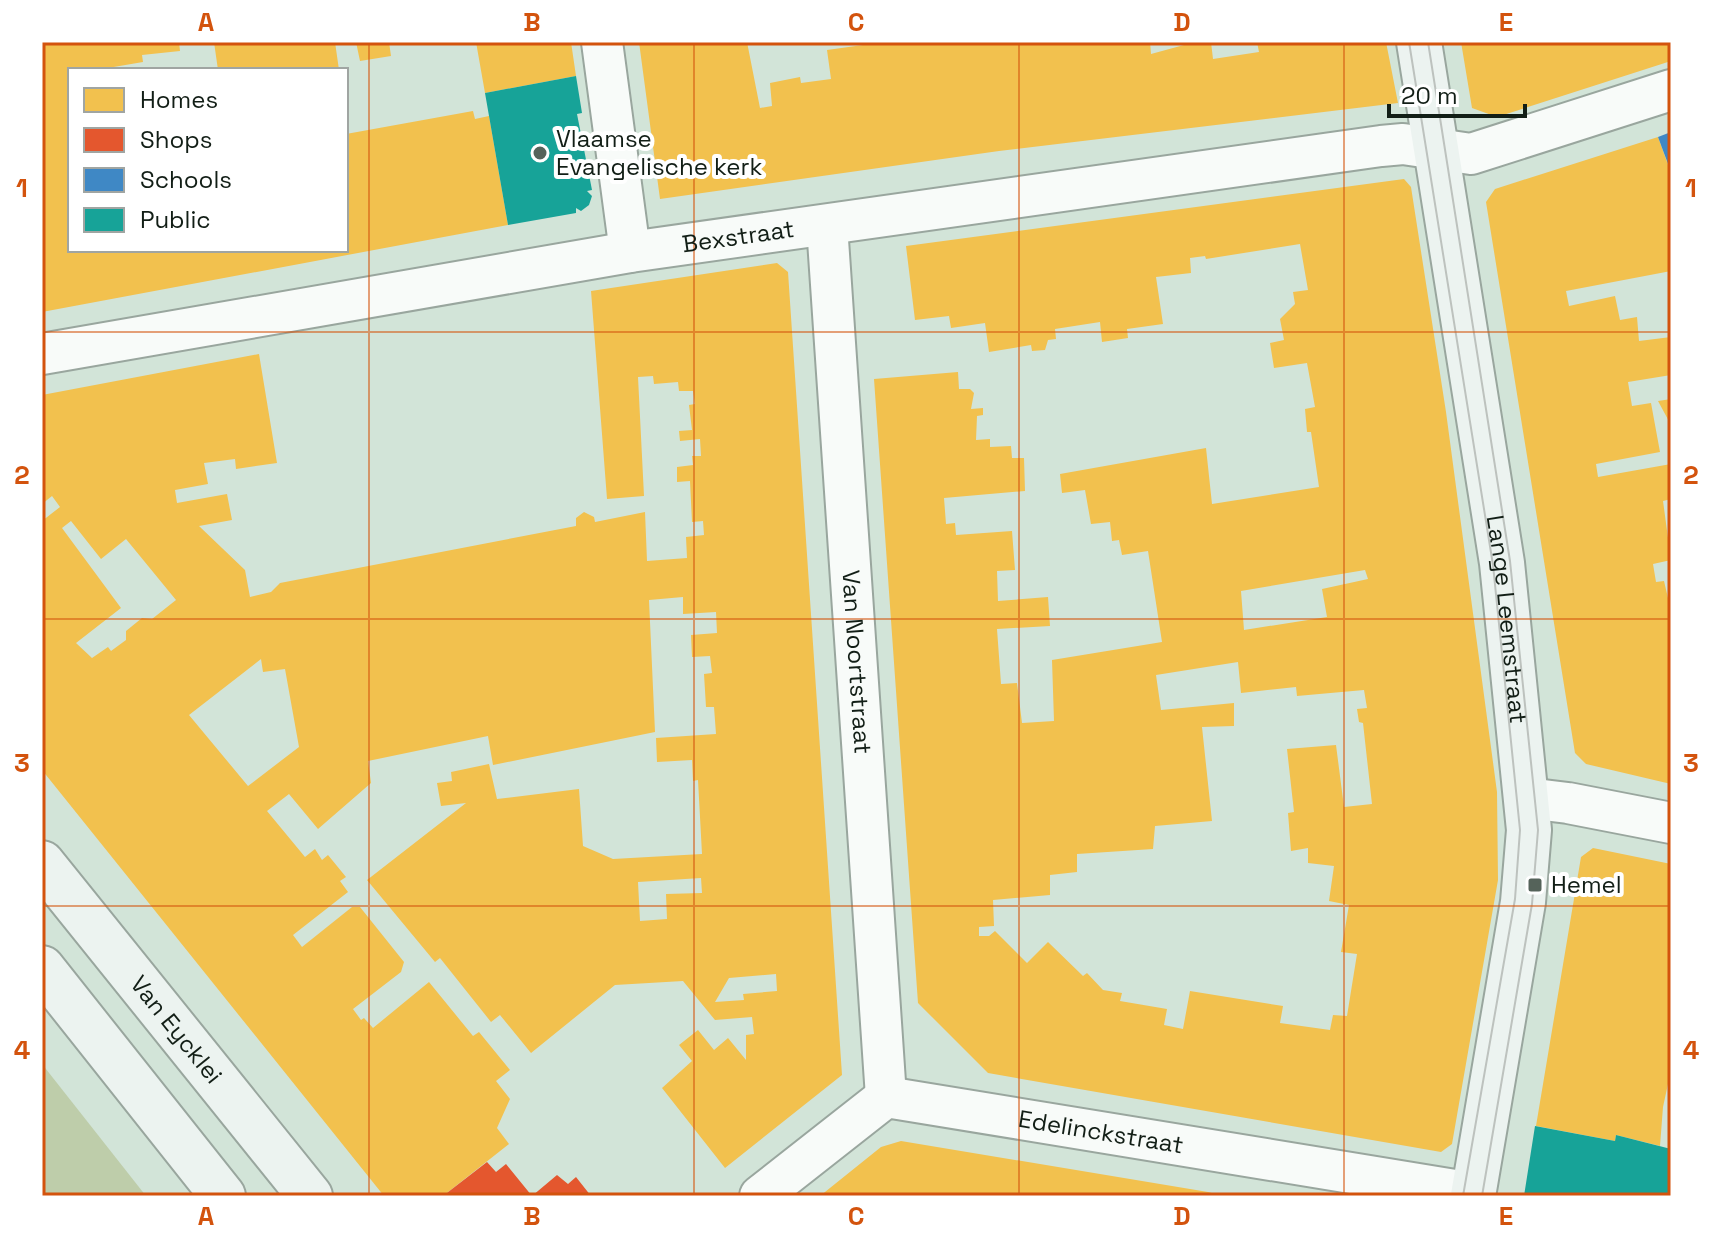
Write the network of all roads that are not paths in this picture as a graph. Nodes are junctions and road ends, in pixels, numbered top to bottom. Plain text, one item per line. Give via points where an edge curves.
1 (602, 42) edge
2 (1419, 42) edge
3 (1671, 90) edge
4 (1436, 149) junction
5 (827, 225) junction
6 (630, 252) junction
7 (42, 354) edge
8 (1527, 798) junction
9 (1671, 823) edge
10 (42, 863) edge
11 (42, 968) edge
12 (886, 1097) junction
13 (1473, 1195) edge
14 (223, 1196) edge
15 (310, 1196) edge
16 (760, 1196) edge

1 - 6 street
2 - 4 street, Lange Leemstraat
3 - 4 street, Bexstraat via 1471,154
4 - 5 street, Bexstraat via 1381,146
4 - 8 street, Lange Leemstraat via 1502,563
5 - 6 street, Bexstraat
5 - 12 street, Van Noortstraat
6 - 7 street, Bexstraat
8 - 9 street
8 - 13 street, Lange Leemstraat via 1526,882
10 - 15 street, Van Eycklei
11 - 14 street
12 - 13 street, Edelinckstraat
12 - 16 street

